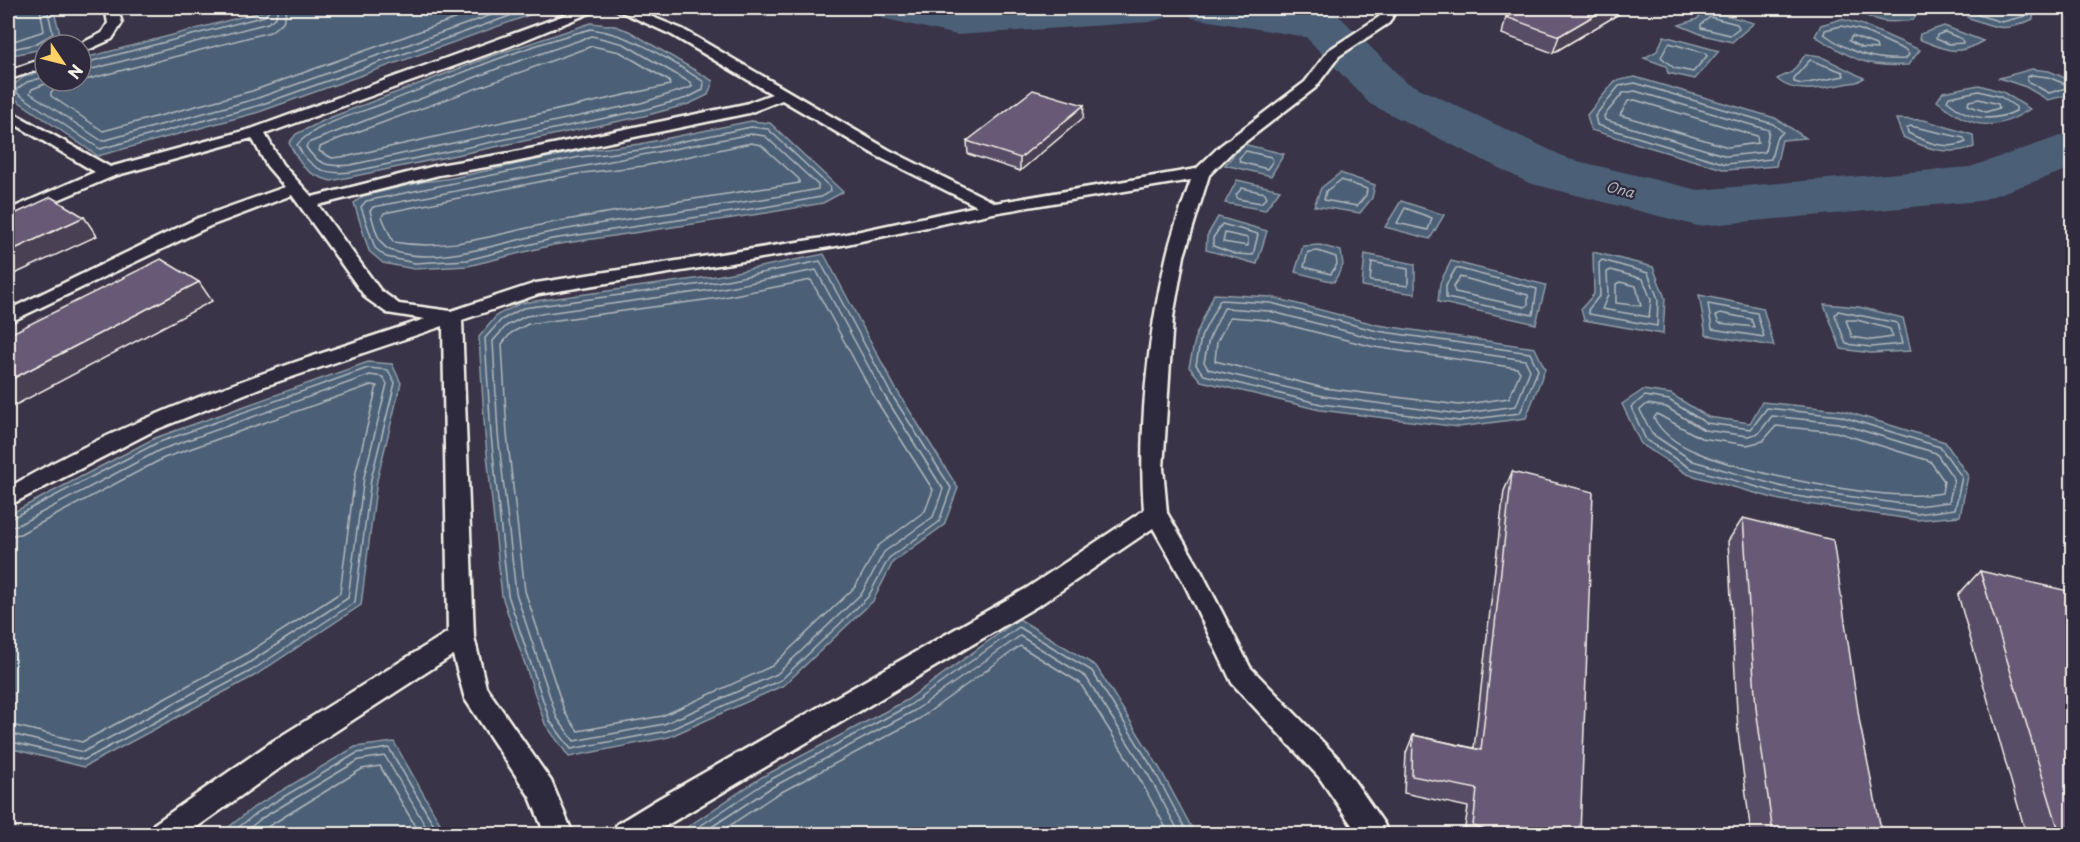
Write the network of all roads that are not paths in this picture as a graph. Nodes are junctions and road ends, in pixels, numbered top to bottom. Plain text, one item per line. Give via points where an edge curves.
1 (111, 8) edge
2 (595, 8) edge
3 (620, 8) edge
4 (1391, 8) edge
5 (93, 43) edge
6 (33, 67) edge
7 (8, 76) edge
8 (784, 94) junction
9 (8, 114) edge
10 (256, 132) junction
11 (108, 173) junction
12 (1201, 173) junction
13 (294, 189) junction
14 (308, 203) junction
15 (993, 208) junction
16 (8, 216) edge
17 (8, 317) edge
18 (452, 317) junction
19 (8, 498) edge
20 (1156, 513) junction
21 (461, 637) junction
22 (164, 834) edge
23 (558, 834) edge
24 (627, 834) edge
25 (1375, 834) edge

1 - 5 lane via 115,23 107,36
2 - 10 lane
3 - 8 lane via 677,32
4 - 12 lane via 1384,20 1334,53 1310,85
6 - 7 lane
8 - 14 lane via 749,108 439,170
8 - 15 lane via 883,153
9 - 11 lane
10 - 11 lane
10 - 13 lane via 275,166
11 - 16 lane
12 - 15 lane
12 - 20 lane via 1174,256 1163,317 1152,468
13 - 14 lane
13 - 17 lane via 204,222
14 - 18 lane via 373,294 394,309
15 - 18 lane via 842,240 536,289
18 - 19 lane via 255,382 148,425
18 - 21 lane
20 - 24 lane via 1088,562 1001,615
20 - 25 lane via 1241,675 1329,768
21 - 22 lane via 282,750
21 - 23 lane via 474,692 541,790

